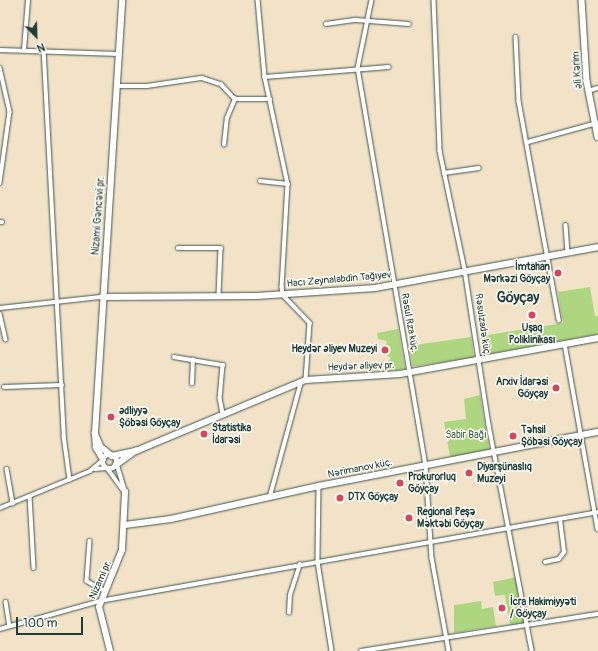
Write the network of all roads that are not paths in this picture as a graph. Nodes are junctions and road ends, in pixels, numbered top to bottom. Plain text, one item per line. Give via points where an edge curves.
1 (28, 0) edge
2 (122, 0) edge
3 (258, 0) edge
4 (372, 0) edge
5 (434, 0) edge
6 (582, 0) edge
7 (369, 21) junction
8 (326, 24) dead end
9 (409, 24) dead end
10 (516, 37) dead end
11 (44, 49) junction
12 (0, 50) edge
13 (24, 50) junction
14 (118, 54) junction
15 (389, 67) dead end
16 (0, 68) edge
17 (358, 68) junction
18 (265, 78) junction
19 (117, 86) junction
20 (598, 88) edge
21 (588, 91) junction
22 (235, 99) junction
23 (270, 99) junction
24 (596, 124) edge
25 (598, 137) edge
26 (528, 142) junction
27 (224, 145) dead end
28 (479, 168) dead end
29 (444, 173) junction
30 (260, 181) dead end
31 (0, 183) edge
32 (288, 184) junction
33 (566, 225) dead end
34 (598, 247) edge
35 (178, 248) dead end
36 (568, 252) junction
37 (547, 255) junction
38 (465, 270) junction
39 (394, 284) junction
40 (283, 295) junction
41 (219, 296) junction
42 (102, 297) junction
43 (58, 300) junction
44 (0, 307) edge
45 (0, 314) edge
46 (559, 320) dead end
47 (598, 338) edge
48 (6, 339) dead end
49 (565, 344) junction
50 (174, 357) dead end
51 (193, 360) junction
52 (478, 360) junction
53 (410, 372) junction
54 (304, 381) junction
55 (192, 384) dead end
56 (62, 385) junction
57 (4, 387) dead end
58 (223, 414) junction
59 (598, 432) edge
60 (95, 433) junction
61 (581, 436) junction
62 (136, 451) junction
63 (494, 453) junction
64 (112, 456) junction
65 (103, 460) junction
66 (117, 465) junction
67 (426, 466) junction
68 (7, 469) dead end
69 (107, 469) junction
70 (90, 471) junction
71 (70, 480) junction
72 (318, 486) junction
73 (125, 492) junction
74 (30, 496) junction
75 (270, 496) junction
76 (14, 503) junction
77 (0, 508) edge
78 (597, 512) edge
79 (560, 519) junction
80 (125, 525) junction
81 (510, 528) junction
82 (598, 529) edge
83 (90, 541) dead end
84 (431, 542) junction
85 (318, 562) junction
86 (545, 562) dead end
87 (300, 566) junction
88 (34, 568) dead end
89 (105, 591) junction
90 (100, 601) junction
91 (6, 602) dead end
92 (289, 613) dead end
93 (598, 614) edge
94 (10, 626) junction
95 (528, 626) junction
96 (0, 629) edge
97 (447, 639) junction
98 (110, 651) edge
99 (332, 651) edge
100 (361, 651) edge
101 (449, 651) edge
102 (532, 651) edge

1 - 13 street
2 - 14 main road, Nizami Gəncəvi pr.
3 - 18 street
4 - 7 street, Rəsul Rza küç.
5 - 29 street, Rəsulzadə küç. via 435,74
6 - 21 main road, Əli Kərim
7 - 8 street
7 - 9 street
7 - 17 street, Rəsul Rza küç.
10 - 26 street via 517,89
11 - 13 street
11 - 14 street
11 - 43 street
12 - 13 street
14 - 19 main road, Nizami Gəncəvi pr.
15 - 17 street
16 - 31 street via 10,112
17 - 18 street
17 - 39 street, Rəsul Rza küç.
18 - 23 street
19 - 22 street via 141,86 202,78 221,84
19 - 42 main road, Nizami Gəncəvi pr.
20 - 21 street
21 - 24 main road, Əli Kərim
22 - 23 street
22 - 27 street via 226,118
23 - 32 street
24 - 25 main road, Əli Kərim
24 - 26 street
26 - 37 street
28 - 29 street
29 - 38 street, Rəsulzadə küç.
30 - 32 street
32 - 40 street via 281,265
33 - 36 street
34 - 36 main road, Hacı Zeynalabdin Tağıyev
35 - 41 street via 221,248
36 - 37 main road, Hacı Zeynalabdin Tağıyev
37 - 38 main road, Hacı Zeynalabdin Tağıyev
37 - 46 street
38 - 39 main road, Hacı Zeynalabdin Tağıyev
38 - 52 street, Rəsulzadə küç.
39 - 40 main road, Hacı Zeynalabdin Tağıyev
39 - 53 street, Rəsul Rza küç.
40 - 41 main road, Hacı Zeynalabdin Tağıyev
40 - 54 street via 310,323
41 - 42 main road, Hacı Zeynalabdin Tağıyev
42 - 43 street
42 - 60 main road, Nizami Gəncəvi pr.
43 - 44 street
43 - 56 street
45 - 48 street
47 - 49 main road, Heydər Əliyev pr.
49 - 52 main road, Heydər Əliyev pr.
49 - 61 street
50 - 51 street
51 - 55 street
51 - 58 street via 223,365 220,398
52 - 53 main road, Heydər Əliyev pr.
52 - 63 street, Rəsulzadə küç.
53 - 54 main road, Heydər Əliyev pr.
53 - 67 street, Rəsul Rza küç.
54 - 58 main road, Heydər Əliyev pr.
54 - 75 street
56 - 57 street
56 - 71 street
58 - 62 main road, Heydər Əliyev pr.
59 - 61 main road, Nərimanov küç.
60 - 64 main road via 101,447
60 - 65 main road, Nizami Gəncəvi pr. via 96,448
61 - 63 main road, Nərimanov küç.
61 - 78 street
62 - 64 main road
62 - 66 main road
63 - 67 main road, Nərimanov küç.
63 - 81 street, Rəsulzadə küç.
64 - 65 main road
64 - 66 main road
65 - 69 main road, Nizami Gəncəvi pr.
65 - 70 street
66 - 69 main road
66 - 73 street
67 - 72 main road, Nərimanov küç.
67 - 84 street, Rəsul Rza küç.
68 - 76 street
69 - 70 street
69 - 73 street
70 - 71 street
71 - 74 street
72 - 75 main road, Nərimanov küç.
72 - 85 street
73 - 80 main road, Nizami pr.
74 - 76 street
74 - 88 street
75 - 80 main road, Nərimanov küç. via 172,519
76 - 77 street
78 - 79 street
78 - 82 street
79 - 81 street
79 - 86 street via 564,552 559,559
80 - 89 main road, Nizami pr. via 119,562
81 - 84 street
81 - 95 street, Rəsulzadə küç.
83 - 89 street via 87,581
84 - 85 street
84 - 97 street, Rəsul Rza küç.
85 - 87 street
85 - 99 street
87 - 90 street
87 - 92 street via 290,596
89 - 90 main road, Nizami pr.
90 - 94 street
90 - 98 main road, Nizami pr. via 99,612
91 - 94 street
93 - 95 street
94 - 96 street
95 - 97 street
95 - 102 street, Rəsulzadə küç.
97 - 100 street
97 - 101 street, Rəsul Rza küç.

